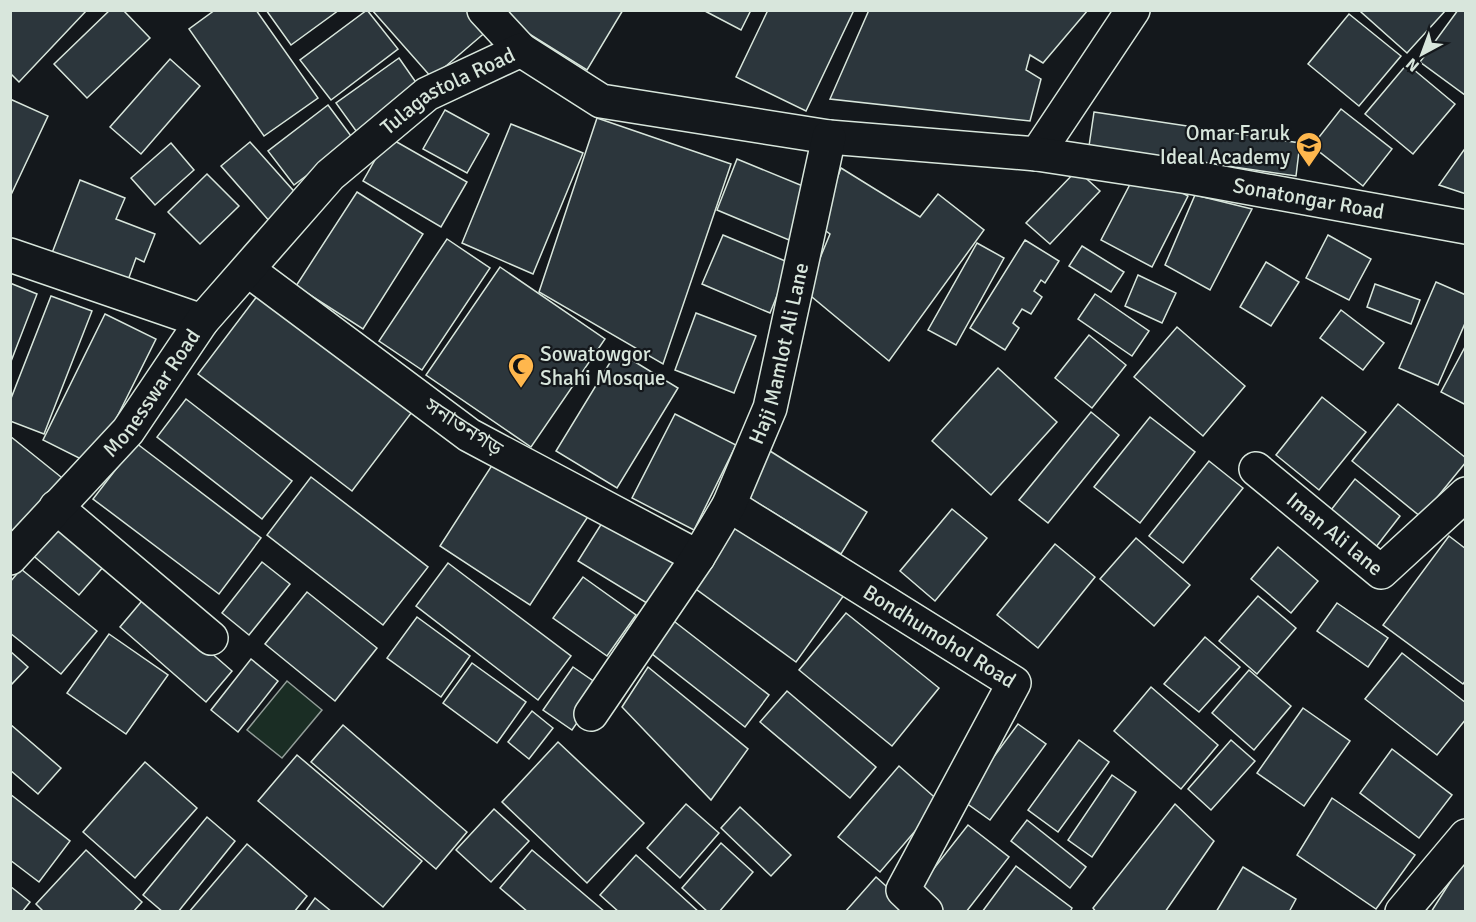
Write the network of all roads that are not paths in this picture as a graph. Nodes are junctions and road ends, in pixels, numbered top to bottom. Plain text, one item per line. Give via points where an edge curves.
1 (484, 10) edge
2 (1133, 10) edge
3 (521, 50) junction
4 (829, 137) junction
5 (974, 151) joint
6 (1037, 154) junction
7 (1466, 227) edge
8 (10, 255) edge
9 (249, 270) junction
10 (202, 321) junction
11 (1256, 469) dead end
12 (1466, 494) edge
13 (729, 506) junction
14 (56, 507) junction
15 (10, 558) edge
16 (698, 558) junction
17 (211, 638) dead end
18 (591, 714) dead end
19 (1466, 836) edge
20 (927, 912) edge
21 (1402, 912) edge

1 - 3 street
2 - 6 street
3 - 4 street, Tulagastola Road via 601,101
3 - 9 street, Tulagastola Road via 427,94 330,176
4 - 5 street, Tulagastola Road
4 - 13 street, Haji Mamlot Ali Lane via 770,408
5 - 6 street, Sonatongar Road
6 - 7 street, Sonatongar Road
8 - 10 street, Monesswar Road
9 - 10 street, Tulagastola Road
9 - 16 street, সনাতনগড় via 469,435
10 - 14 street, Monesswar Road via 128,431
11 - 12 street, Iman Ali lane via 1382,572
13 - 16 street, Haji Mamlot Ali Lane
13 - 20 street, Bondhumohol Road via 1014,684 903,890
14 - 15 street, Monesswar Road
14 - 17 street
16 - 18 street, Haji Mamlot Ali Lane
19 - 21 street

